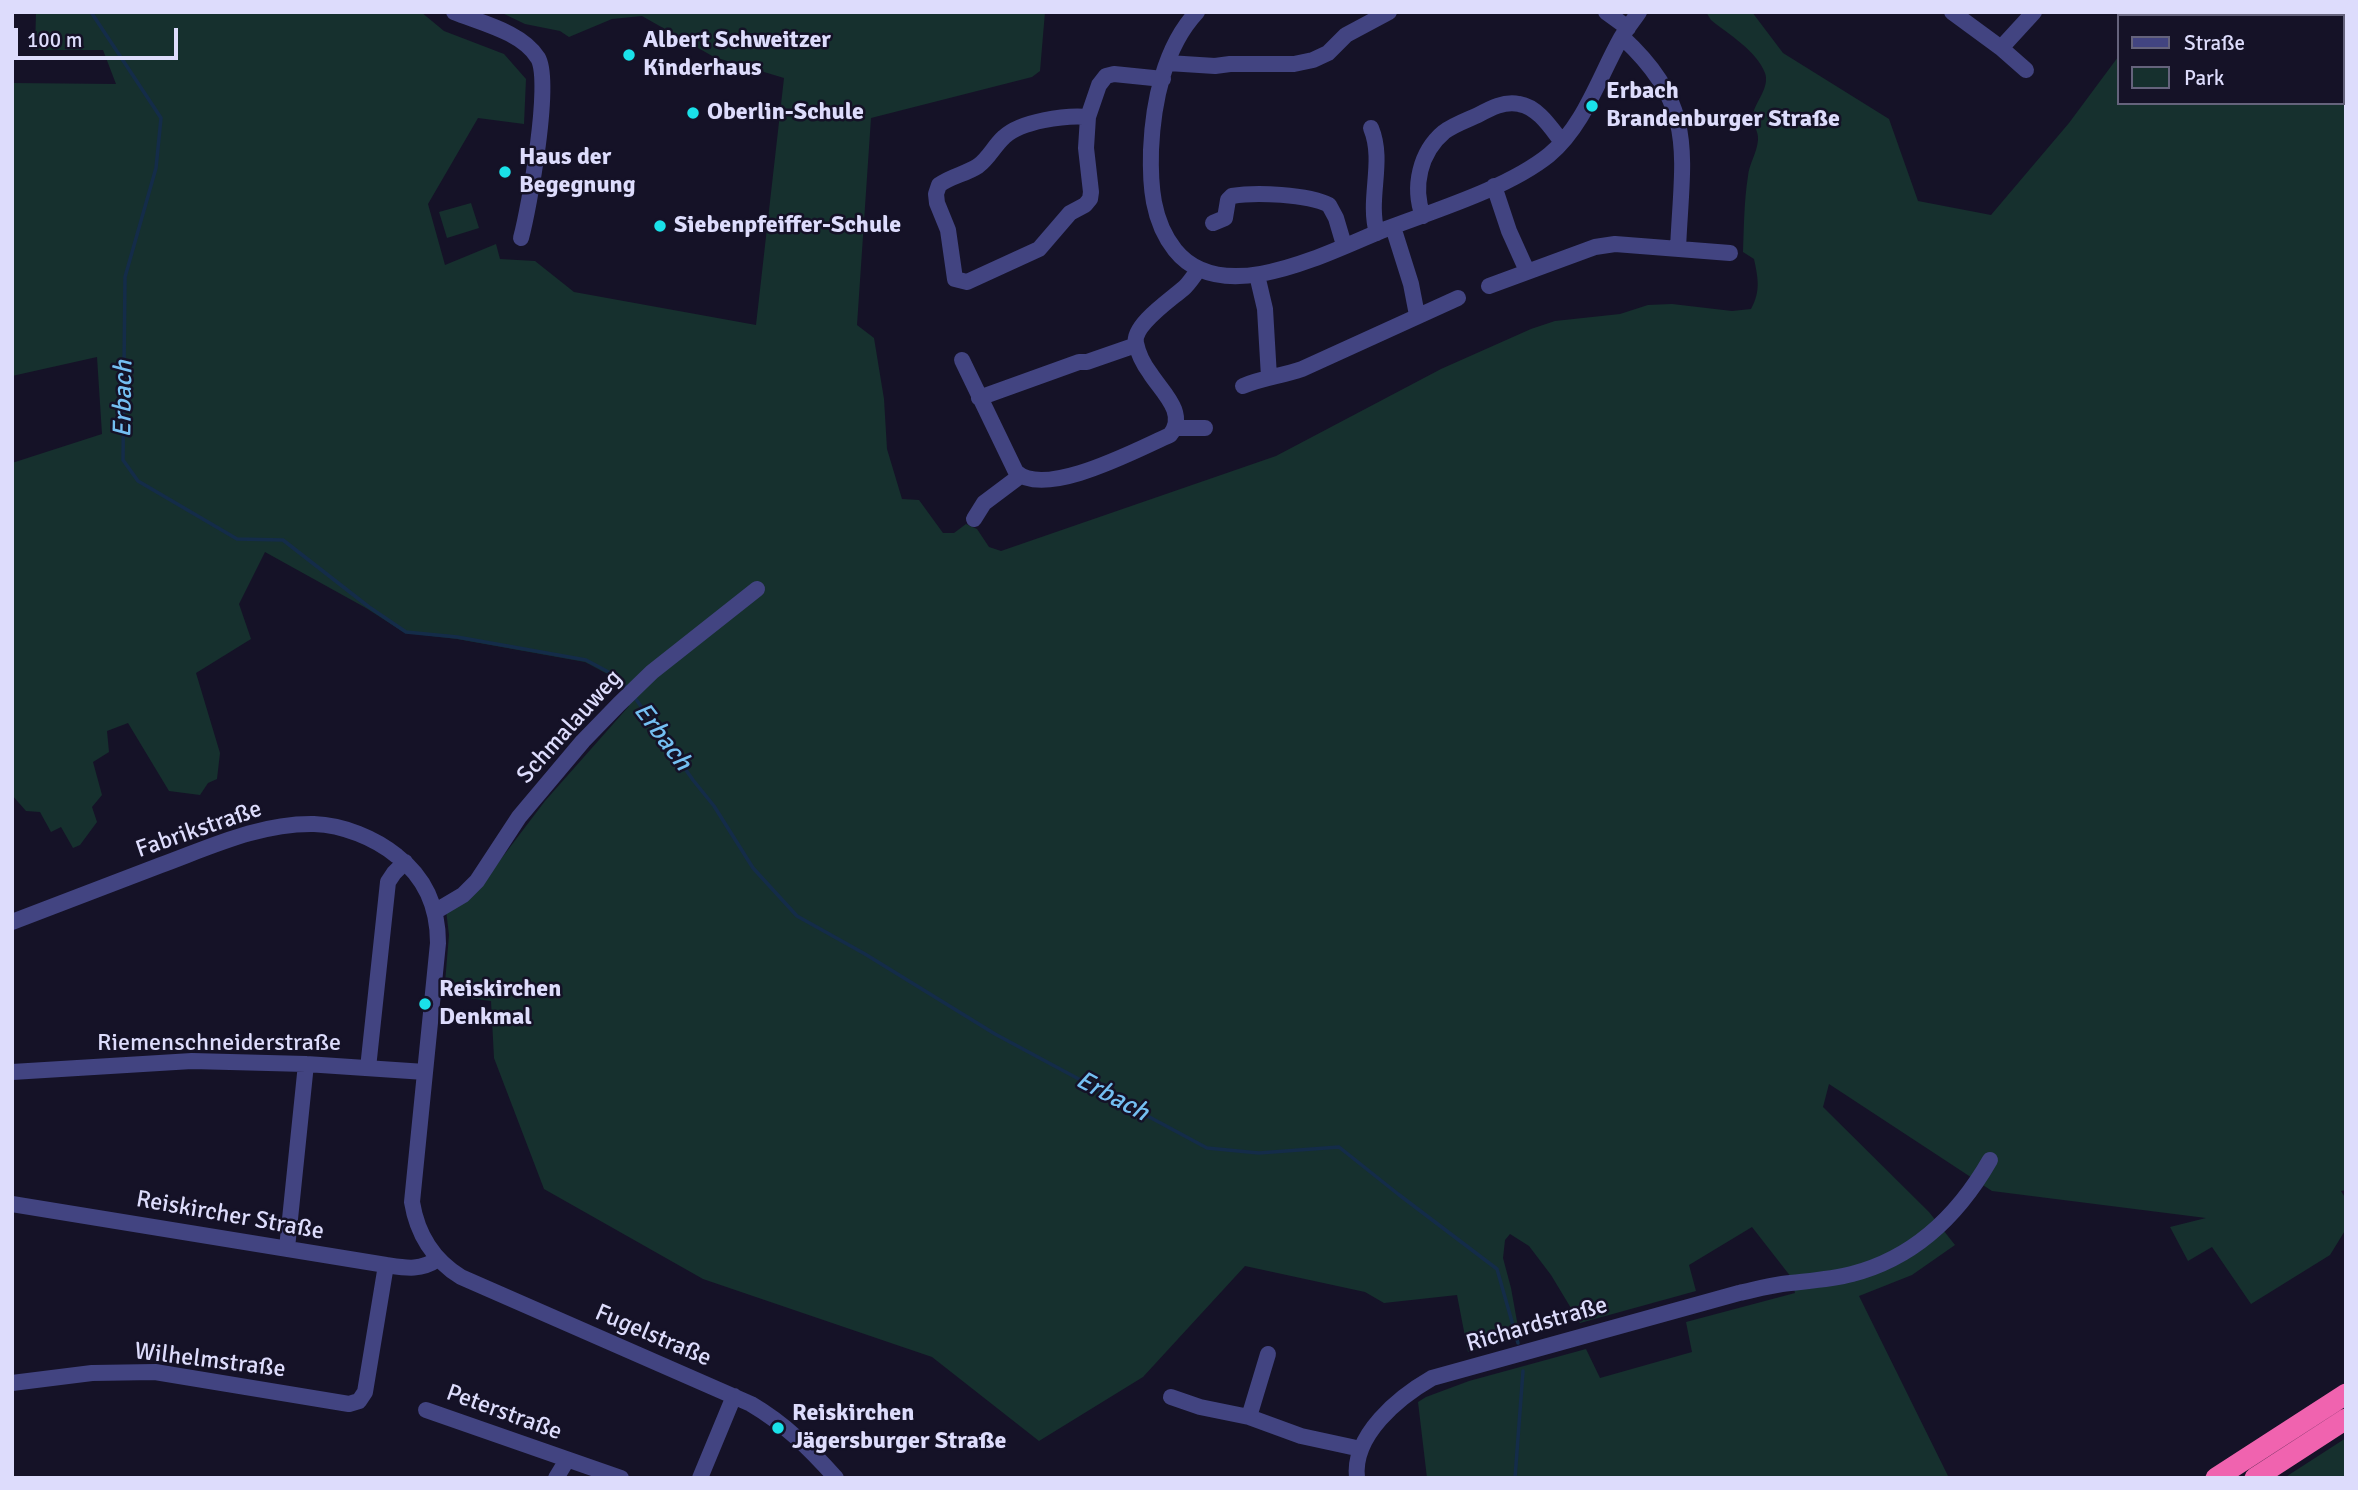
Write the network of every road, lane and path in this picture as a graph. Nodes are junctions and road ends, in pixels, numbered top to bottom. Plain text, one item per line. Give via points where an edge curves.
1 (454, 12) edge
2 (1197, 12) edge
3 (1389, 12) edge
4 (1606, 12) edge
5 (1639, 12) edge
6 (1952, 12) edge
7 (2034, 12) edge
8 (1625, 32) junction
9 (2001, 48) junction
10 (1168, 63) junction
11 (2026, 70) dead end
12 (1163, 79) junction
13 (1088, 117) junction
14 (1371, 128) dead end
15 (1562, 142) junction
16 (1494, 186) junction
17 (1423, 216) junction
18 (1213, 223) dead end
19 (1393, 227) junction
20 (1377, 233) junction
21 (521, 238) dead end
22 (1343, 245) junction
23 (1678, 249) junction
24 (1730, 253) dead end
25 (1198, 270) junction
26 (1527, 271) junction
27 (1257, 275) junction
28 (1489, 286) dead end
29 (1458, 298) dead end
30 (1417, 315) junction
31 (1136, 345) junction
32 (962, 360) dead end
33 (1269, 376) junction
34 (1242, 386) dead end
35 (979, 398) junction
36 (1175, 428) junction
37 (1205, 428) dead end
38 (1020, 476) junction
39 (974, 519) dead end
40 (757, 589) dead end
41 (405, 862) junction
42 (436, 911) junction
43 (12, 922) edge
44 (306, 1064) junction
45 (368, 1068) junction
46 (12, 1072) edge
47 (425, 1072) junction
48 (1990, 1160) dead end
49 (12, 1204) edge
50 (287, 1248) junction
51 (438, 1259) junction
52 (386, 1265) junction
53 (1268, 1354) dead end
54 (12, 1383) edge
55 (2346, 1394) edge
56 (734, 1396) junction
57 (1171, 1397) dead end
58 (426, 1410) dead end
59 (1249, 1417) junction
60 (2346, 1419) edge
61 (1361, 1449) junction
62 (567, 1460) junction
63 (556, 1478) edge
64 (621, 1478) edge
65 (700, 1478) edge
66 (836, 1478) edge
67 (1357, 1478) edge
68 (2216, 1478) edge
69 (2255, 1478) edge

1 - 21 street via 519,40 539,59 543,91
2 - 10 street via 1175,42
3 - 10 street via 1346,35 1313,60 1214,66
4 - 8 street
5 - 8 street
6 - 9 street
7 - 9 street
8 - 15 street
8 - 23 street via 1669,93 1681,131
9 - 11 street
10 - 12 street
12 - 13 street via 1106,76
12 - 25 street via 1152,141 1151,190 1169,243
13 - 13 street via 1090,199 1070,213 1039,248 967,282 955,279 948,230 937,203 939,185 979,165 1016,129 1066,117
14 - 20 street via 1378,151 1373,215
15 - 16 street via 1533,166
15 - 17 street via 1532,109 1519,104 1491,108 1445,131 1426,153 1421,168 1418,194
16 - 17 street
16 - 26 street
17 - 19 street
18 - 22 street via 1225,218 1232,196 1311,198 1329,205
19 - 20 street
19 - 30 street
20 - 22 street
22 - 27 street
23 - 24 street
23 - 26 street via 1615,244
25 - 27 street via 1231,277
25 - 31 street via 1138,330
26 - 28 street
27 - 33 street via 1265,309
29 - 30 street
30 - 33 street via 1303,369
31 - 35 street
31 - 36 street via 1170,399
32 - 35 street
33 - 34 street
35 - 38 street
36 - 37 street
36 - 38 street via 1170,435 1086,472 1056,479
38 - 39 street via 985,503
40 - 42 street, Schmalauweg via 631,692 535,798 477,881
41 - 42 street, Fabrikstraße via 418,875
41 - 43 street, Fabrikstraße via 346,830 326,825 281,826 218,844
41 - 45 street via 394,873 387,891
42 - 47 street, Fabrikstraße via 438,943
44 - 45 street, Riemenschneiderstraße
44 - 46 street, Riemenschneiderstraße via 192,1061
44 - 50 street
45 - 47 street, Riemenschneiderstraße
47 - 51 street, Fabrikstraße via 412,1202 416,1223
48 - 61 street, Richardstraße via 1954,1213 1905,1252 1879,1265 1819,1281 1739,1293 1432,1378 1396,1403
49 - 50 street, Reiskircher Straße
50 - 52 street, Reiskircher Straße
51 - 52 street, Reiskircher Straße via 419,1269
51 - 56 street, Fugelstraße via 484,1288
52 - 54 street, Wilhelmstraße via 365,1392 359,1401 349,1404 155,1371
53 - 59 street
55 - 68 highway
56 - 65 street
56 - 66 street, Fugelstraße via 785,1426
57 - 59 street
58 - 62 street, Peterstraße
59 - 61 street via 1301,1436
60 - 69 highway
61 - 67 street, Richardstraße
62 - 63 street, Peterstraße
62 - 64 street, Peterstraße

